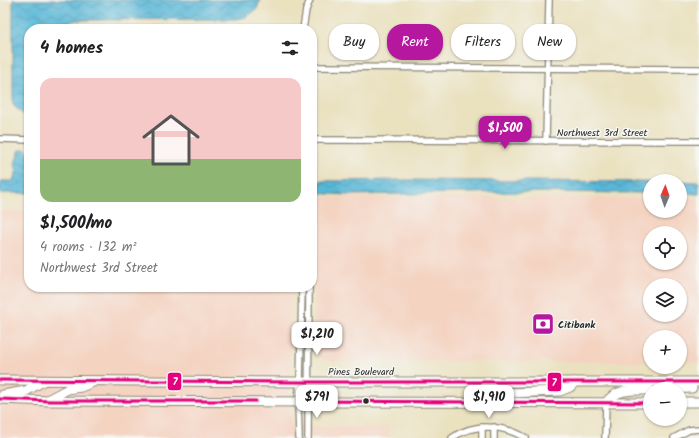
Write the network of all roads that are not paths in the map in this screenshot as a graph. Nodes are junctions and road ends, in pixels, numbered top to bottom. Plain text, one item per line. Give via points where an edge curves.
1 (310, 0) edge
2 (549, 0) edge
3 (304, 24) edge
4 (317, 67) edge
5 (547, 69) junction
6 (699, 69) edge
7 (0, 139) edge
8 (24, 140) edge
9 (317, 140) edge
10 (546, 141) junction
11 (699, 141) edge
12 (302, 292) edge
13 (309, 292) edge
14 (0, 380) edge
15 (44, 380) junction
16 (96, 380) junction
17 (304, 382) junction
18 (575, 382) junction
19 (699, 382) edge
20 (699, 387) edge
21 (687, 388) edge
22 (643, 390) edge
23 (0, 398) edge
24 (45, 400) junction
25 (298, 401) junction
26 (308, 401) junction
27 (467, 402) junction
28 (687, 402) edge
29 (699, 402) edge
30 (606, 403) junction
31 (643, 403) edge
32 (494, 427) junction
33 (482, 428) junction
34 (699, 429) edge
35 (298, 438) edge
36 (308, 438) edge
37 (452, 438) edge
38 (482, 438) edge
39 (494, 438) edge
40 (526, 438) edge
41 (605, 438) edge
42 (674, 438) edge

1 - 3 street
2 - 5 street
4 - 5 street
5 - 6 street
5 - 10 street
7 - 8 street
9 - 10 street, Northwest 3rd Street
10 - 11 street, Northwest 3rd Street
12 - 17 street
13 - 17 street
14 - 15 highway, Pines Boulevard
15 - 16 highway, Pines Boulevard
15 - 23 highway via 26,391
16 - 17 highway, Pines Boulevard
16 - 24 highway
17 - 18 highway, Pines Boulevard
17 - 25 street
17 - 26 street
18 - 19 highway, Pines Boulevard
18 - 27 highway via 560,391 510,393 479,397
20 - 21 highway
22 - 30 highway via 620,392
23 - 24 highway
24 - 25 highway
25 - 26 highway
25 - 35 street
26 - 27 highway
26 - 36 street
27 - 30 highway
28 - 29 highway
30 - 31 highway
30 - 41 street
32 - 33 street
32 - 39 street
32 - 40 street via 505,428
33 - 37 street via 464,430
33 - 38 street
34 - 42 street via 688,430

